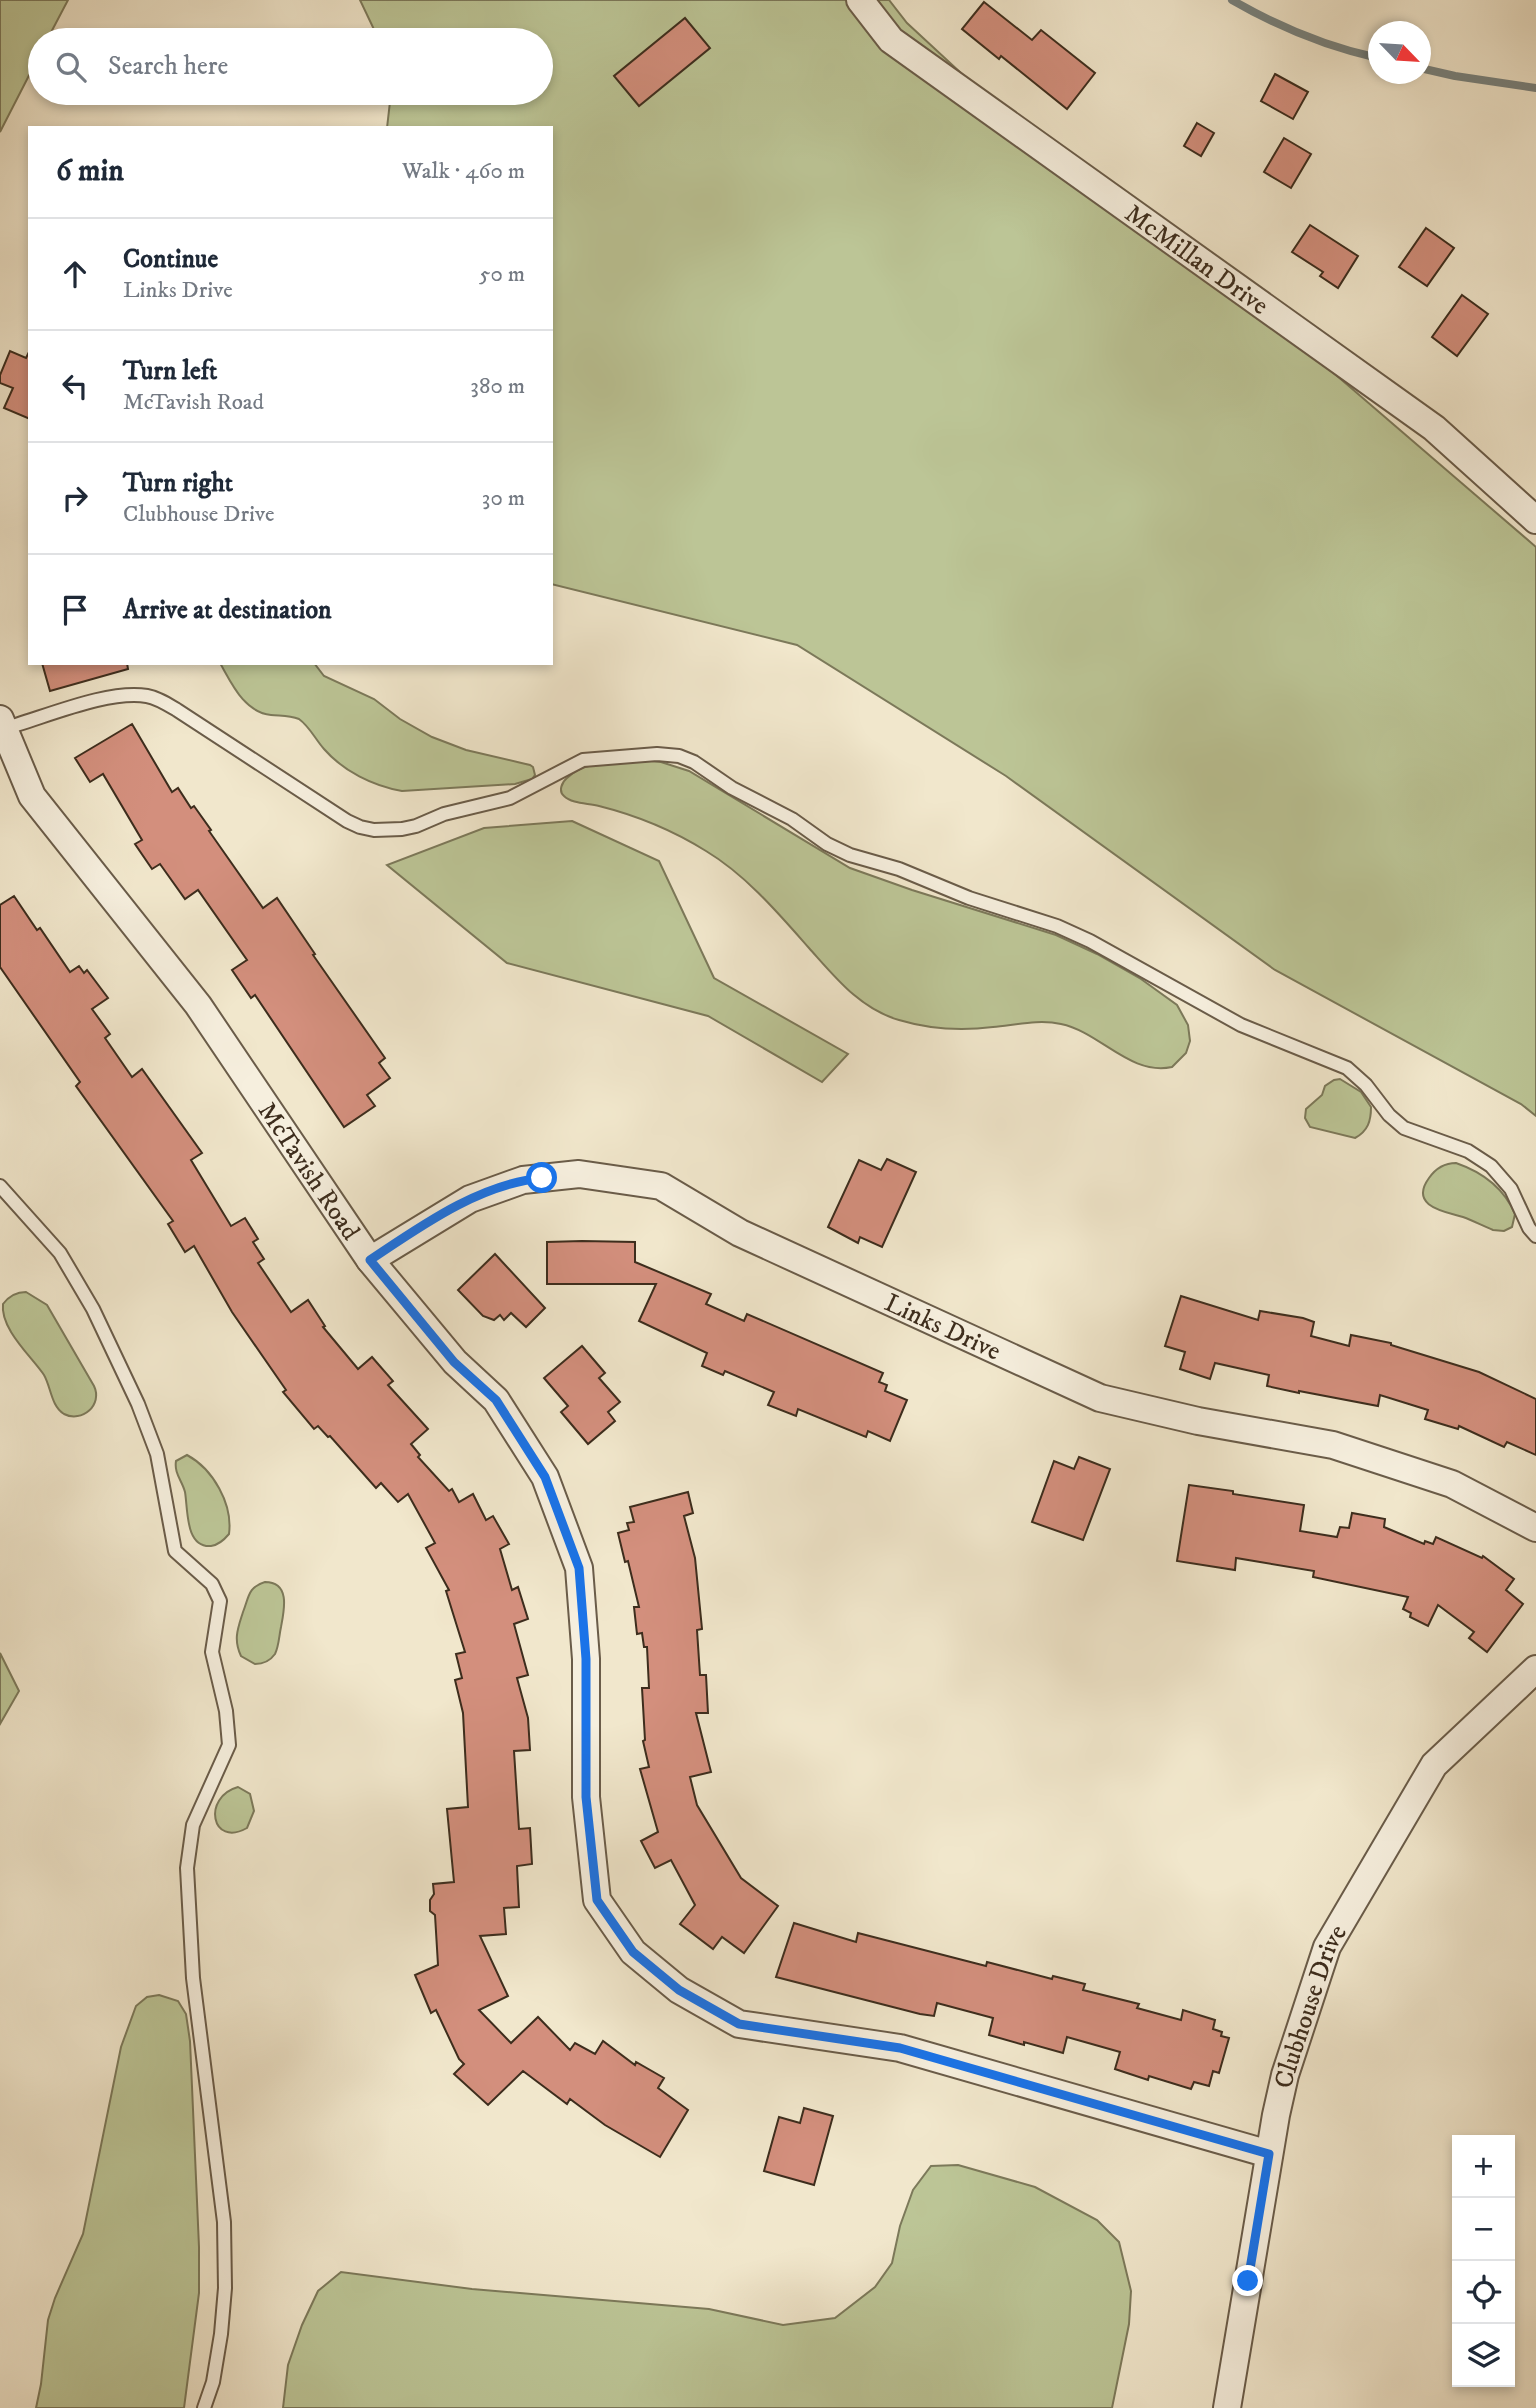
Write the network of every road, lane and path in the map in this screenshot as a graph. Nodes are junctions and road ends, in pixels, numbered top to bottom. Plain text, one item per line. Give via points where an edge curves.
1 (860, 0) edge
2 (1536, 520) edge
3 (1, 725) edge
4 (0, 1186) edge
5 (1536, 1236) edge
6 (370, 1260) junction
7 (1536, 1528) edge
8 (1536, 1670) edge
9 (1269, 2154) junction
10 (204, 2408) edge
11 (1227, 2408) edge

1 - 2 street, McMillan Drive via 891,40 1434,428
3 - 5 lane via 102,699 132,695 156,699 347,821 374,830 416,826 444,814 510,798 583,760 679,756 850,856 1057,926 1241,1025 1347,1068 1404,1128 1468,1151 1491,1166 1511,1189
3 - 6 street, McTavish Road via 32,796 198,1005
4 - 10 lane via 47,1236 87,1298 157,1454 175,1552 212,1584 220,1601 212,1652 229,1745 193,1825 187,1868 192,1978 224,2222 221,2334
6 - 7 street, Links Drive via 470,1199 523,1180 579,1174 661,1186 740,1233 1100,1398 1198,1421 1333,1444 1452,1484
6 - 9 street, McTavish Road via 454,1362 496,1400 545,1477 579,1568 586,1659 586,1797 597,1900 633,1952 679,1990 739,2024 900,2048
8 - 9 street, Clubhouse Drive via 1434,1765 1327,1947 1285,2075
9 - 11 street, Clubhouse Drive

